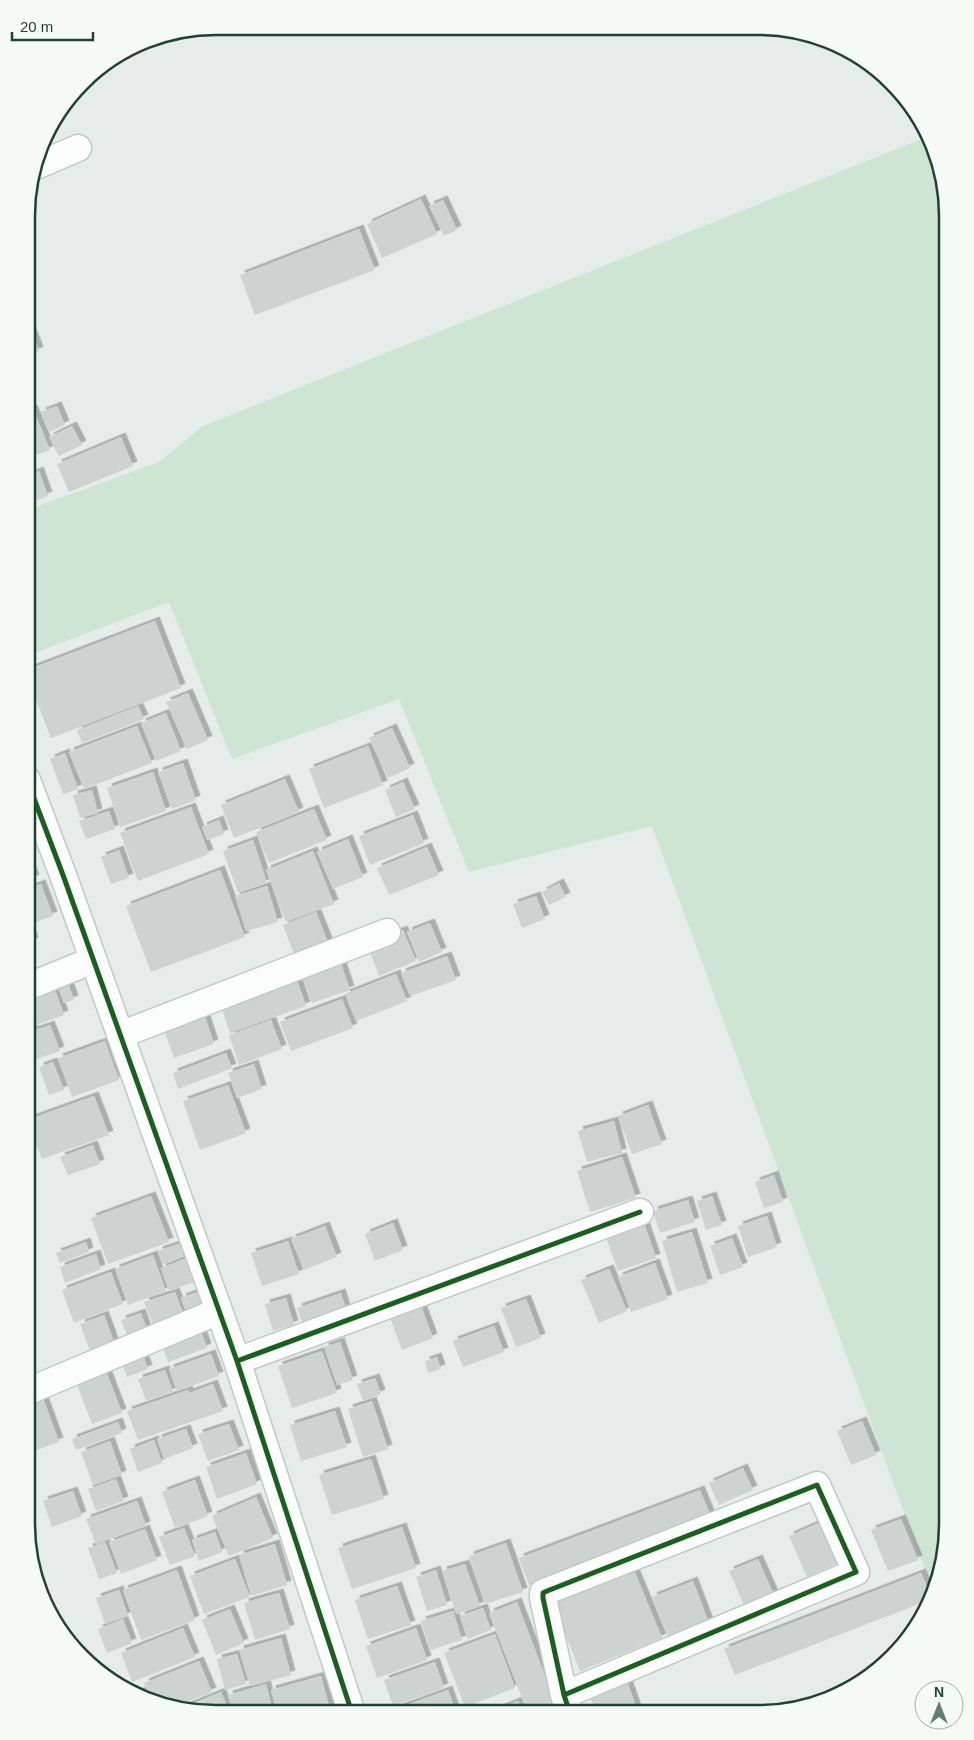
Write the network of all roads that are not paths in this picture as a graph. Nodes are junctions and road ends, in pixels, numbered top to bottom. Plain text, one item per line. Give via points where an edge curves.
1 (78, 148) dead end
2 (43, 163) edge
3 (35, 801) edge
4 (387, 932) dead end
5 (94, 960) junction
6 (35, 984) edge
7 (120, 1036) junction
8 (640, 1212) dead end
9 (219, 1312) junction
10 (237, 1361) junction
11 (35, 1388) edge
12 (567, 1704) edge
13 (350, 1705) edge

1 - 2 street
3 - 5 street
4 - 7 street
5 - 6 street
5 - 7 street
7 - 9 street
8 - 10 street
9 - 10 street
9 - 11 street
10 - 13 street
12 - 12 street via 543,1593 817,1485 856,1572

